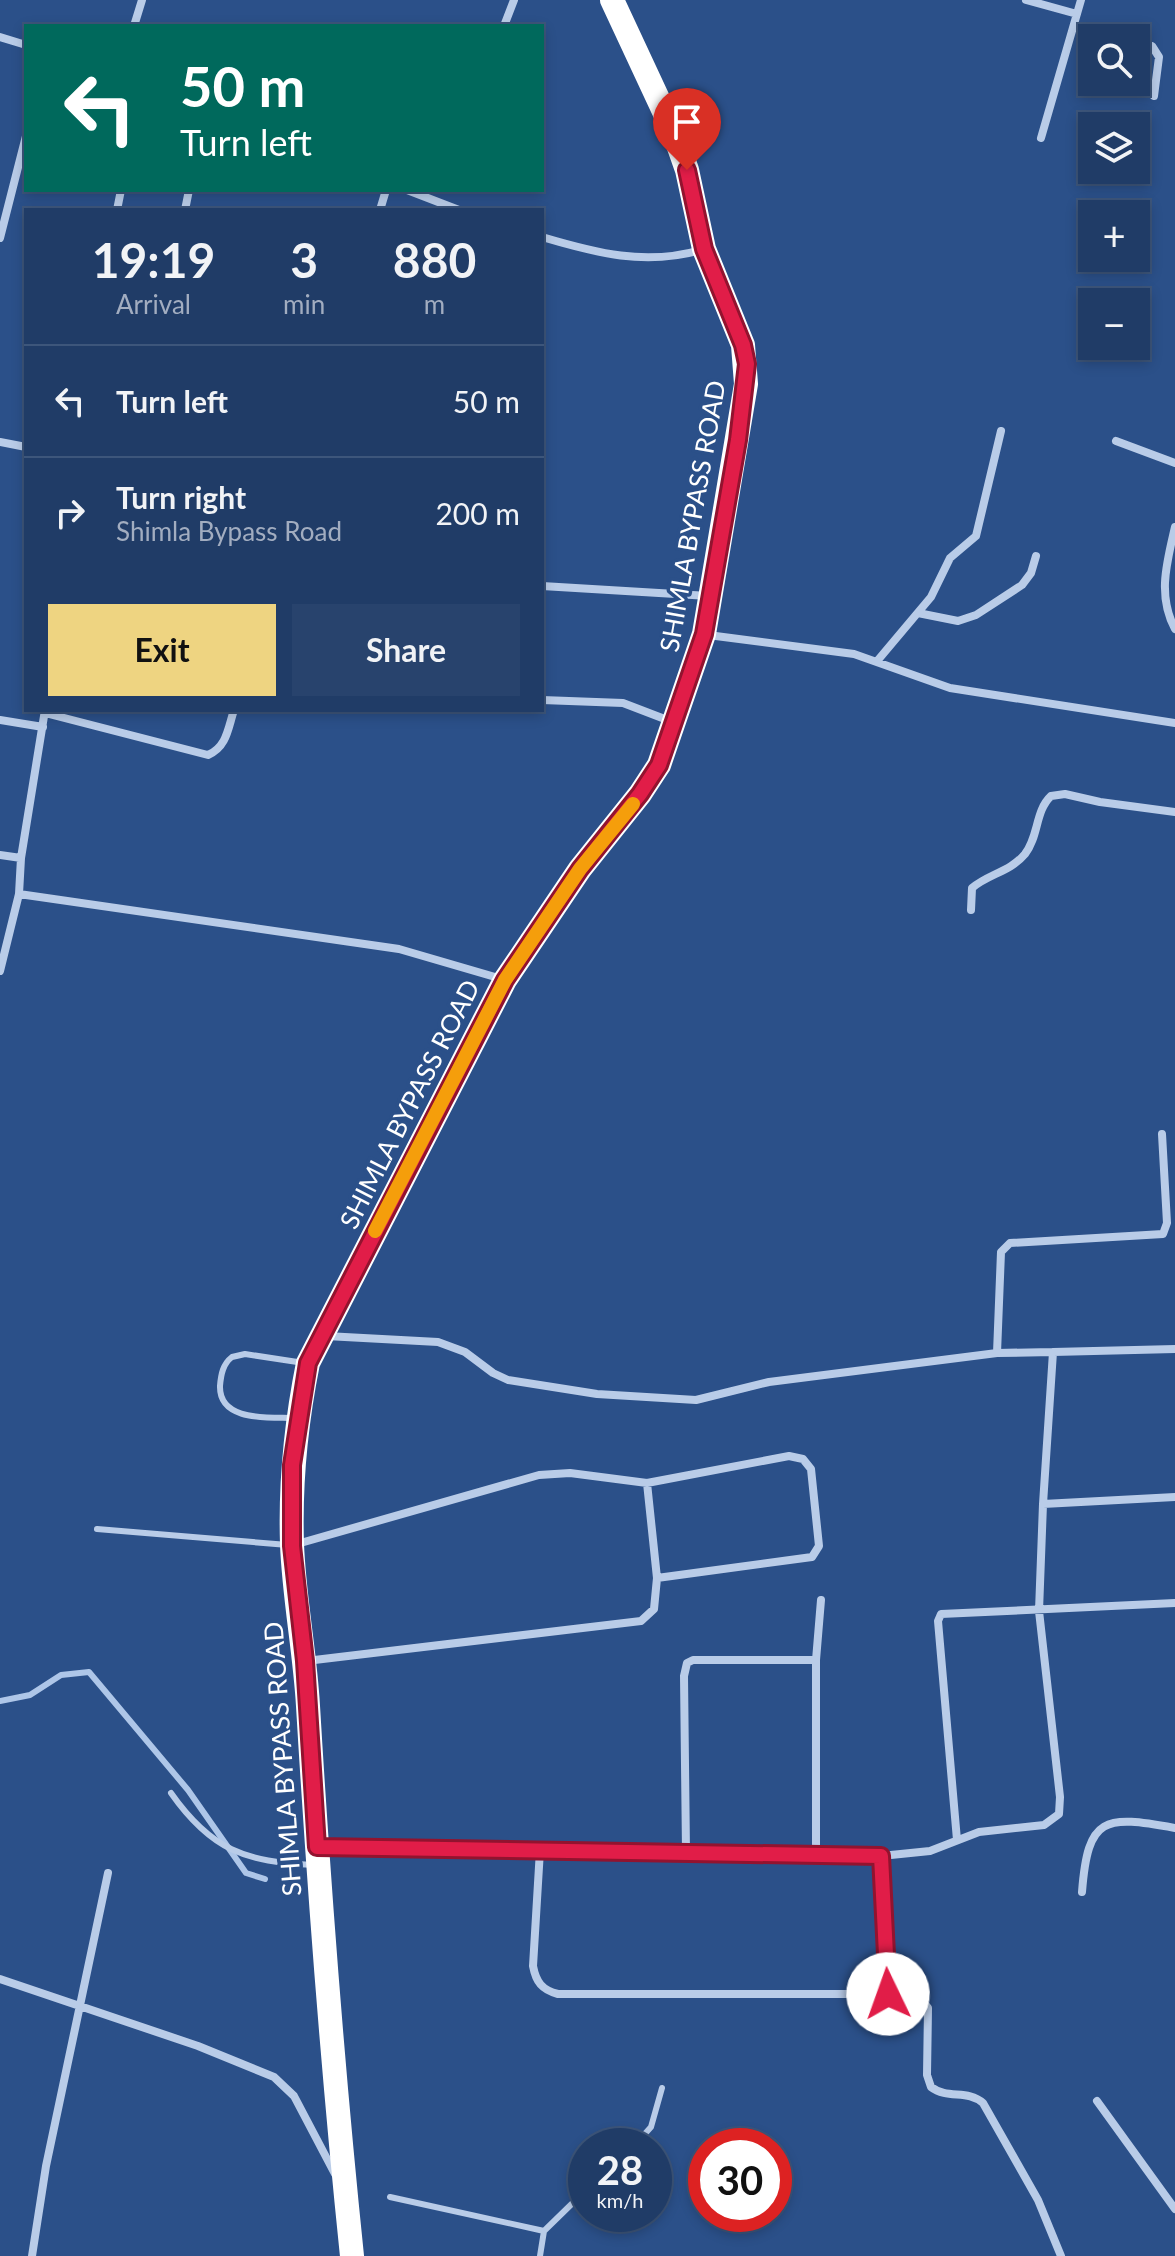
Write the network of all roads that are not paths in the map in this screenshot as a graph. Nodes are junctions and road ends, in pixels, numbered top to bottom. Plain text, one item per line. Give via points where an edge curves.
1 (142, 0) edge
2 (514, 0) edge
3 (612, 0) edge
4 (1026, 0) edge
5 (1081, 0) edge
6 (1077, 14) junction
7 (135, 24) edge
8 (505, 24) edge
9 (1075, 26) junction
10 (1078, 27) edge
11 (0, 37) edge
12 (24, 44) edge
13 (1150, 45) edge
14 (1154, 96) dead end
15 (1041, 138) dead end
16 (24, 144) edge
17 (412, 192) edge
18 (454, 208) edge
19 (544, 237) edge
20 (0, 238) edge
21 (704, 249) junction
22 (1001, 431) dead end
23 (1116, 441) dead end
24 (0, 442) edge
25 (24, 447) edge
26 (1175, 463) edge
27 (1175, 527) edge
28 (1036, 556) dead end
29 (544, 586) edge
30 (709, 596) junction
31 (918, 613) junction
32 (1175, 629) edge
33 (704, 634) junction
34 (878, 660) junction
35 (544, 700) edge
36 (45, 712) edge
37 (49, 712) edge
38 (233, 712) edge
39 (0, 720) edge
40 (675, 723) junction
41 (1175, 723) edge
42 (43, 727) junction
43 (1175, 812) edge
44 (0, 855) edge
45 (21, 858) junction
46 (19, 894) junction
47 (971, 910) dead end
48 (0, 971) edge
49 (505, 980) junction
50 (1162, 1134) dead end
51 (320, 1336) junction
52 (1175, 1349) edge
53 (1053, 1352) junction
54 (997, 1353) junction
55 (308, 1363) junction
56 (297, 1418) junction
57 (647, 1483) junction
58 (1175, 1497) edge
59 (1043, 1504) junction
60 (97, 1529) dead end
61 (292, 1546) junction
62 (657, 1578) junction
63 (821, 1600) dead end
64 (1175, 1603) edge
65 (1039, 1611) junction
66 (816, 1660) junction
67 (305, 1661) junction
68 (171, 1793) dead end
69 (1175, 1828) edge
70 (957, 1840) junction
71 (540, 1850) junction
72 (686, 1852) junction
73 (816, 1854) junction
74 (317, 1856) junction
75 (881, 1856) junction
76 (108, 1873) dead end
77 (1082, 1892) dead end
78 (0, 1979) edge
79 (888, 1994) junction
80 (79, 2005) junction
81 (662, 2088) dead end
82 (1097, 2101) dead end
83 (650, 2128) edge
84 (345, 2193) junction
85 (390, 2197) dead end
86 (568, 2208) edge
87 (1175, 2209) edge
88 (544, 2231) junction
89 (32, 2256) edge
90 (352, 2256) edge
91 (540, 2256) edge
92 (1061, 2256) edge

1 - 7 street
2 - 8 street
3 - 21 highway, SHIMLA BYPASS ROAD via 674,133
4 - 6 street
5 - 6 street
6 - 9 street
9 - 10 street
9 - 15 street
11 - 12 street
13 - 14 street via 1159,57
16 - 20 street
17 - 18 street
19 - 21 street via 629,258 675,258
21 - 30 highway, SHIMLA BYPASS ROAD via 747,364
22 - 31 street via 976,536 950,558
23 - 26 street
24 - 25 street
27 - 32 street via 1163,589
28 - 31 street via 1022,585 976,615 958,621
29 - 30 street
30 - 33 highway, SHIMLA BYPASS ROAD
31 - 34 street
33 - 34 street
33 - 40 highway, SHIMLA BYPASS ROAD
34 - 41 street via 950,688
35 - 40 street via 623,703
36 - 42 street
37 - 38 street via 208,755 224,741
39 - 42 street
40 - 49 highway, SHIMLA BYPASS ROAD via 659,765 640,794 580,869
42 - 45 street
43 - 47 street via 1051,796 1025,853 1012,867 972,888
44 - 45 street
45 - 46 street
46 - 48 street
46 - 49 street via 399,949
49 - 51 highway, SHIMLA BYPASS ROAD
50 - 54 street via 1167,1223 1163,1234 1010,1243 1001,1252
51 - 54 street via 438,1342 465,1352 508,1380 597,1394 696,1400 769,1382
51 - 55 highway, SHIMLA BYPASS ROAD
52 - 53 street
53 - 54 street
53 - 59 street
55 - 56 highway, SHIMLA BYPASS ROAD
55 - 56 lane via 245,1354 232,1357 222,1369 220,1392 233,1411
56 - 61 highway, SHIMLA BYPASS ROAD
57 - 61 street via 570,1473 539,1475
57 - 62 street
57 - 62 street via 796,1456 811,1469 819,1546 812,1557
58 - 59 street
59 - 65 street
60 - 61 lane
61 - 67 highway, SHIMLA BYPASS ROAD
62 - 67 street via 654,1609 641,1621
63 - 66 street
64 - 65 street
65 - 70 street via 1059,1814 1044,1825 979,1832
65 - 70 street via 945,1612 939,1617
66 - 72 street via 687,1663
66 - 73 street
67 - 74 highway, SHIMLA BYPASS ROAD
68 - 74 lane via 201,1831 246,1856 281,1864
69 - 77 street via 1120,1822 1096,1833 1085,1854
70 - 75 street via 930,1851
71 - 72 street
71 - 74 street
71 - 79 street via 533,1966 547,1991
72 - 73 street
73 - 75 street
74 - 84 highway, SHIMLA BYPASS ROAD
75 - 79 street
76 - 80 street
78 - 80 street
79 - 92 street via 914,1997 928,2008 931,2087 946,2094 969,2093 983,2103 1038,2200
80 - 84 street via 274,2077 294,2096
80 - 89 street
81 - 83 lane
82 - 87 street
84 - 90 highway, SHIMLA BYPASS ROAD
85 - 88 lane
86 - 88 lane
88 - 91 lane

